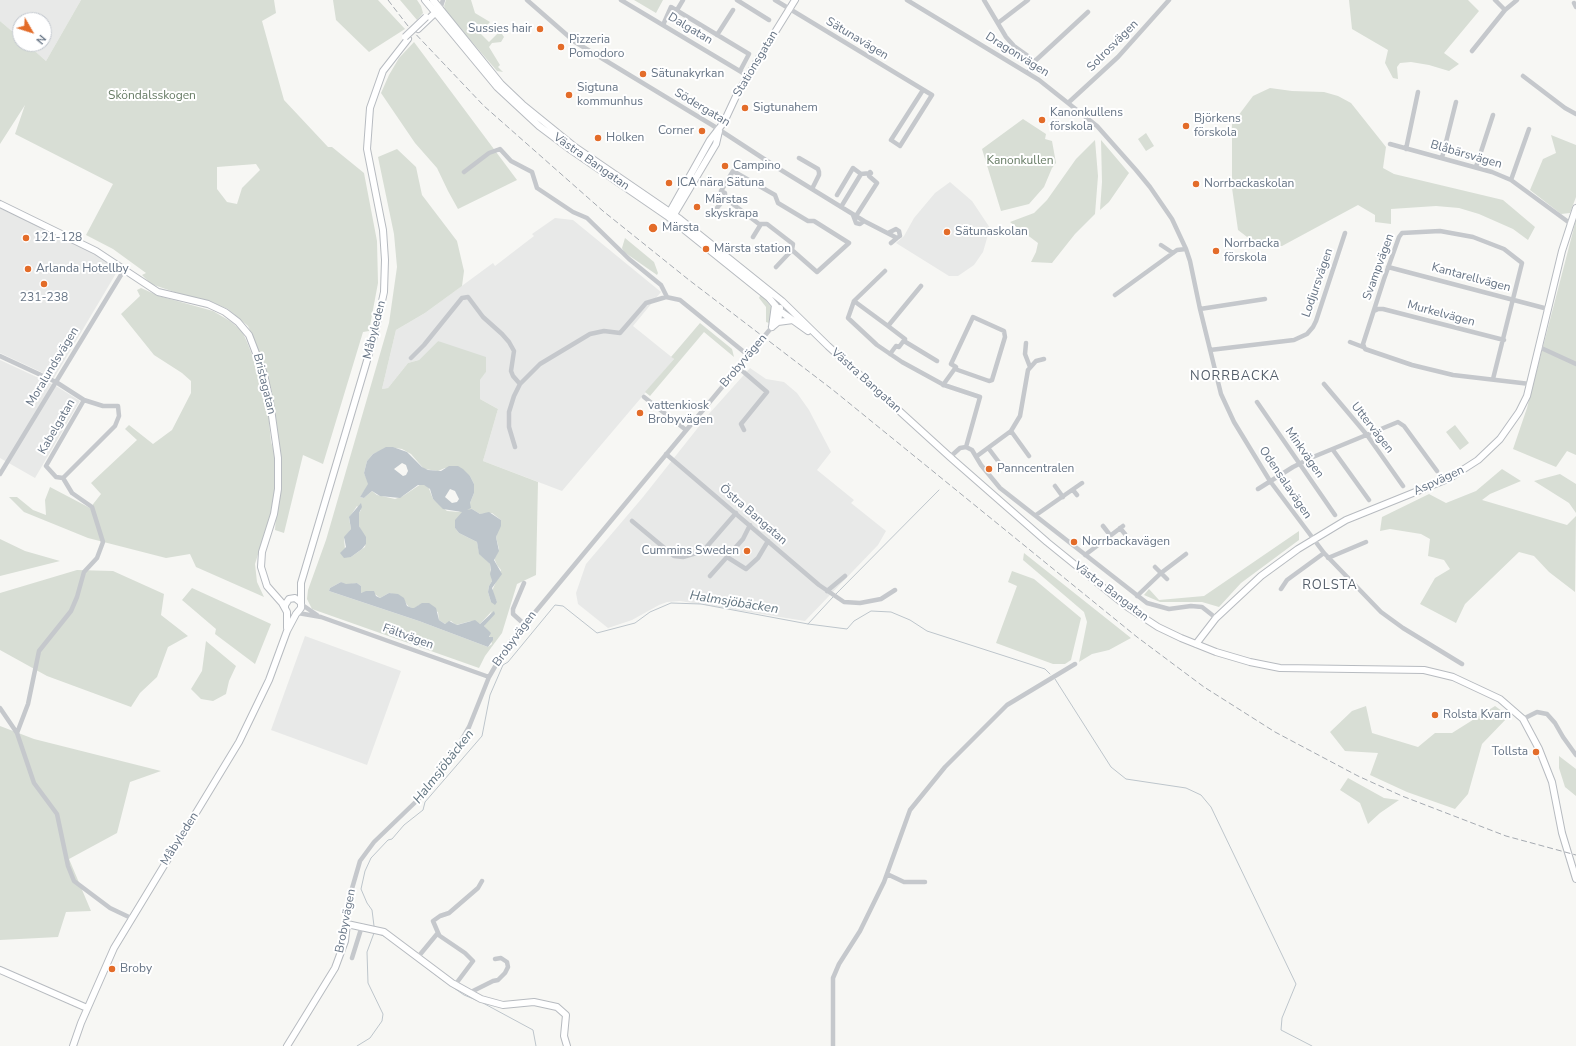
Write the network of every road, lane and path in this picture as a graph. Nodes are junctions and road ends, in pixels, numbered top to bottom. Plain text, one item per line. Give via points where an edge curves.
1 (425, 0) edge
2 (527, 0) edge
3 (621, 0) edge
4 (683, 0) edge
5 (737, 0) edge
6 (775, 0) edge
7 (795, 0) edge
8 (907, 0) edge
9 (984, 0) edge
10 (1028, 0) edge
11 (1169, 0) edge
12 (1495, 0) edge
13 (1517, 0) edge
14 (437, 5) edge
15 (790, 8) junction
16 (676, 10) junction
17 (733, 10) dead end
18 (1505, 10) junction
19 (1088, 12) dead end
20 (428, 20) junction
21 (769, 20) dead end
22 (443, 23) junction
23 (998, 23) junction
24 (663, 25) junction
25 (718, 35) junction
26 (406, 38) junction
27 (1472, 51) dead end
28 (1035, 61) junction
29 (740, 71) junction
30 (1028, 73) junction
31 (748, 76) junction
32 (1523, 76) dead end
33 (923, 90) junction
34 (1418, 92) dead end
35 (1068, 102) junction
36 (1456, 102) dead end
37 (1576, 113) edge
38 (1493, 115) dead end
39 (1529, 129) dead end
40 (719, 130) junction
41 (1109, 138) joint
42 (1390, 144) dead end
43 (1406, 149) junction
44 (799, 158) dead end
45 (1442, 158) junction
46 (1476, 167) junction
47 (464, 172) dead end
48 (861, 174) junction
49 (1511, 180) junction
50 (812, 189) junction
51 (837, 195) dead end
52 (725, 198) junction
53 (0, 204) edge
54 (841, 207) junction
55 (717, 208) dead end
56 (1576, 208) edge
57 (854, 214) junction
58 (670, 215) junction
59 (761, 224) junction
60 (1571, 224) junction
61 (1345, 233) dead end
62 (888, 234) junction
63 (754, 237) dead end
64 (897, 238) junction
65 (891, 243) dead end
66 (1161, 245) dead end
67 (1186, 249) junction
68 (792, 250) junction
69 (1173, 253) junction
70 (776, 266) dead end
71 (1388, 267) junction
72 (124, 270) junction
73 (885, 271) dead end
74 (921, 286) dead end
75 (770, 292) junction
76 (1115, 295) dead end
77 (667, 297) junction
78 (1265, 299) dead end
79 (1514, 299) junction
80 (854, 302) junction
81 (1200, 309) junction
82 (1548, 309) junction
83 (778, 312) junction
84 (1374, 312) junction
85 (795, 318) junction
86 (778, 322) junction
87 (888, 326) junction
88 (772, 327) junction
89 (1504, 340) junction
90 (904, 341) junction
91 (1350, 342) dead end
92 (1026, 343) dead end
93 (1363, 347) junction
94 (1539, 347) junction
95 (1210, 350) junction
96 (890, 354) junction
97 (0, 356) edge
98 (749, 356) junction
99 (411, 358) dead end
100 (1044, 359) dead end
101 (937, 361) dead end
102 (1576, 364) edge
103 (1030, 367) junction
104 (739, 368) junction
105 (954, 369) junction
106 (1494, 379) junction
107 (56, 382) junction
108 (520, 384) junction
109 (1324, 384) dead end
110 (1530, 384) junction
111 (943, 385) junction
112 (644, 396) dead end
113 (84, 400) junction
114 (1257, 402) dead end
115 (686, 430) junction
116 (744, 430) dead end
117 (1011, 431) junction
118 (1368, 435) junction
119 (515, 447) dead end
120 (966, 447) junction
121 (989, 449) junction
122 (1333, 450) junction
123 (666, 454) junction
124 (977, 456) junction
125 (1029, 456) dead end
126 (950, 457) junction
127 (1299, 464) junction
128 (1004, 469) dead end
129 (1437, 471) dead end
130 (0, 474) edge
131 (63, 478) junction
132 (1270, 481) junction
133 (1082, 483) dead end
134 (1055, 486) dead end
135 (1403, 486) dead end
136 (1258, 489) dead end
137 (1073, 490) junction
138 (1077, 495) dead end
139 (1063, 497) junction
140 (1369, 500) dead end
141 (736, 513) junction
142 (1036, 515) junction
143 (1335, 515) dead end
144 (632, 522) dead end
145 (750, 525) junction
146 (1103, 526) dead end
147 (1125, 534) dead end
148 (1110, 535) junction
149 (1312, 539) junction
150 (768, 541) junction
151 (1366, 542) dead end
152 (1324, 553) junction
153 (1186, 554) dead end
154 (1085, 555) junction
155 (727, 557) junction
156 (1328, 558) junction
157 (1155, 567) dead end
158 (1161, 573) junction
159 (710, 576) dead end
160 (845, 576) dead end
161 (1167, 579) dead end
162 (301, 583) junction
163 (524, 583) dead end
164 (1280, 589) dead end
165 (895, 590) dead end
166 (827, 591) junction
167 (273, 593) junction
168 (1137, 596) junction
169 (290, 599) junction
170 (301, 603) junction
171 (286, 610) junction
172 (297, 614) junction
173 (321, 616) junction
174 (1216, 618) junction
175 (524, 624) junction
176 (287, 631) junction
177 (1196, 644) junction
178 (1075, 664) dead end
179 (1462, 664) dead end
180 (489, 677) junction
181 (0, 708) edge
182 (1522, 719) junction
183 (17, 733) junction
184 (1576, 755) edge
185 (887, 874) junction
186 (1576, 879) edge
187 (482, 881) dead end
188 (925, 882) dead end
189 (131, 918) junction
190 (347, 924) junction
191 (362, 926) junction
192 (439, 934) junction
193 (418, 957) junction
194 (352, 958) dead end
195 (495, 959) dead end
196 (0, 970) edge
197 (455, 985) junction
198 (469, 993) junction
199 (88, 1008) junction
200 (73, 1046) edge
201 (287, 1046) edge
202 (567, 1046) edge
203 (833, 1046) edge

1 - 14 street, Västra Bangatan
2 - 40 street, Södergatan via 575,42
3 - 24 street, Dalgatan
4 - 16 street
5 - 21 street
6 - 15 street, Sätunavägen
7 - 15 street, Stationsgatan
8 - 30 street, Dragonvägen
9 - 23 street
10 - 23 street
11 - 35 street, Solrosvägen via 1118,57
12 - 18 street
13 - 18 street
14 - 20 street, Måbyleden
14 - 22 street, Västra Bangatan
14 - 58 street, Västra Bangatan via 501,84 522,104 575,147
15 - 31 street, Stationsgatan
15 - 33 street, Sätunavägen
16 - 24 street via 671,7
16 - 25 street
17 - 25 street
18 - 27 street
19 - 28 street
20 - 22 street
20 - 26 street, Måbyleden, bridge
20 - 26 street, Måbyleden
22 - 58 street, Västra Bangatan via 497,87 539,126
23 - 28 street via 1014,46
24 - 29 street, Dalgatan
25 - 29 street via 749,54
26 - 162 street, Måbyleden via 390,55 383,71 371,103 367,133 370,167 385,249 383,298 374,337
28 - 30 street
29 - 31 street, Dalgatan
30 - 35 street, Dragonvägen
31 - 40 street, Stationsgatan
32 - 37 street via 1565,108
33 - 33 street, Sätunavägen via 932,95 900,146 891,140
34 - 43 street
35 - 41 street, Dragonvägen
36 - 45 street
38 - 46 street
39 - 49 street
40 - 50 street, Södergatan
40 - 58 street, Stationsgatan via 710,140
41 - 67 street, Odensalavägen via 1155,193 1172,218
42 - 43 street, Blåbärsvägen
43 - 45 street, Blåbärsvägen
44 - 50 street via 818,169 819,175
45 - 46 street, Blåbärsvägen
46 - 49 street, Blåbärsvägen
47 - 77 street via 489,153 500,149 511,161 532,172 537,188 573,212 587,218 655,279
48 - 51 street via 853,168
48 - 54 street
48 - 57 street via 871,173 869,176 877,183
49 - 60 street, Blåbärsvägen
50 - 54 street, Södergatan
52 - 55 street
52 - 59 street
52 - 68 street via 725,194 721,192 733,171 775,195 778,203 849,243 817,272
53 - 72 street, Bristagatan via 96,251
54 - 57 street, Södergatan
56 - 60 street, Aspvägen
57 - 62 street, Södergatan
58 - 75 street, Västra Bangatan
58 - 83 street, Västra Bangatan via 769,298
59 - 63 street
59 - 68 street via 767,224 793,244
60 - 82 street, Aspvägen
61 - 95 street, Lodjursvägen via 1316,321 1307,334 1294,340
62 - 64 street, Södergatan
62 - 64 street, Södergatan via 899,231 900,236
64 - 65 street
66 - 69 street
67 - 69 street
67 - 81 street, Odensalavägen
68 - 70 street
69 - 76 street
71 - 79 street, Kantarellvägen
71 - 79 street, Svampvägen via 1398,237 1402,233 1440,231 1473,237 1504,249 1522,263
71 - 84 street, Svampvägen
72 - 107 street, Moralundsvägen
72 - 167 street, Bristagatan via 158,292 208,304 225,312 238,322 255,348 270,402 278,458 278,489 274,514 261,561 262,576
73 - 80 street
74 - 87 street
75 - 83 street, Västra Bangatan via 779,305
75 - 85 street, Västra Bangatan via 792,309
77 - 98 street via 680,300
77 - 108 street via 646,303 620,333 594,332 575,342 540,364
78 - 81 street
79 - 82 street, Kantarellvägen
79 - 89 street, Svampvägen
80 - 87 street
80 - 96 street via 848,318
81 - 95 street, Odensalavägen
82 - 94 street, Aspvägen
83 - 85 street, Västra Bangatan
83 - 86 street
83 - 88 street, Brobyvägen
84 - 89 street, Murkelvägen via 1376,309 1383,309
84 - 93 street, Svampvägen
85 - 86 street
85 - 126 street, Västra Bangatan
86 - 88 street, Brobyvägen
87 - 90 street via 905,339
88 - 98 street, Brobyvägen
89 - 106 street, Svampvägen
90 - 96 street
90 - 101 street
91 - 93 street
92 - 103 street via 1025,354
93 - 106 street via 1412,366 1453,375
94 - 102 street
94 - 110 street, Aspvägen
95 - 132 street, Odensalavägen via 1219,388 1230,414
96 - 111 street
97 - 107 street
98 - 104 street, Brobyvägen
99 - 108 street via 462,298 468,297 483,317 509,342 514,351 511,371
100 - 103 street via 1036,361
103 - 117 street via 1020,416
104 - 115 street, Brobyvägen
104 - 116 street via 767,392 741,424
105 - 105 street via 956,368 951,364 973,317 1004,331 1005,337 992,380
105 - 111 street
106 - 110 street
107 - 113 street
107 - 130 street, Moralundsvägen
108 - 119 street via 509,412 509,428
109 - 118 street, Uttervägen
110 - 149 street, Aspvägen via 1519,412 1507,430 1486,454 1469,467 1441,482 1346,520
111 - 120 street via 980,397
112 - 115 street
113 - 131 street, Kabelgatan via 46,466 56,477
113 - 131 street via 103,406 118,406 119,416 116,426
114 - 127 street, Minkvägen
115 - 123 street, Brobyvägen
117 - 121 street
117 - 125 street
118 - 122 street
118 - 129 street via 1396,422 1402,424
118 - 135 street, Uttervägen
120 - 124 street
120 - 126 street via 960,448
121 - 124 street
121 - 128 street
122 - 127 street
122 - 140 street
123 - 141 street, Östra Bangatan
123 - 175 street, Brobyvägen
124 - 142 street via 981,465 1000,488
126 - 177 street, Västra Bangatan via 1047,542 1126,606 1158,627
127 - 132 street
127 - 143 street, Minkvägen
131 - 183 street via 72,493 92,507 103,542 97,558 84,572 70,611 39,651 28,704
132 - 136 street
132 - 149 street, Odensalavägen
133 - 137 street
134 - 139 street
137 - 138 street
137 - 139 street
139 - 142 street
141 - 144 street via 703,550 683,558 674,556
141 - 145 street, Östra Bangatan
142 - 154 street
145 - 150 street, Östra Bangatan
145 - 155 street via 743,539
146 - 148 street
147 - 148 street via 1121,527
148 - 154 street
149 - 152 street, Odensalavägen
149 - 174 street, Aspvägen via 1273,566
150 - 155 street via 758,558 746,569
150 - 166 street, Östra Bangatan
151 - 156 street
152 - 156 street, Odensalavägen
152 - 164 street via 1287,580
153 - 158 street
154 - 168 street
155 - 159 street
156 - 179 street, Odensalavägen via 1381,612
157 - 158 street
158 - 161 street
158 - 168 street
160 - 166 street
162 - 169 street, Måbyleden
162 - 170 street, Måbyleden
163 - 175 street via 513,608 513,614
165 - 166 street, Östra Bangatan via 880,599 860,603 844,602
167 - 169 street
167 - 171 street, Bristagatan
168 - 174 street via 1154,606 1169,609 1202,607
169 - 170 street via 298,599
169 - 171 street, Måbyleden via 285,605
170 - 172 street, Måbyleden
170 - 173 street, Fältvägen
171 - 172 street
171 - 176 street, Måbyleden
172 - 173 street, Fältvägen
172 - 176 street, Måbyleden
173 - 180 street, Fältvägen
174 - 177 street, Aspvägen
175 - 180 street, Brobyvägen via 501,655
176 - 189 street, Måbyleden via 269,680 239,742
177 - 182 street, Västra Bangatan via 1250,662 1280,668 1424,670 1452,677 1488,693 1500,699
178 - 185 street via 1007,705 945,767 910,810
180 - 190 street, Brobyvägen via 469,727 443,772 374,842 360,861 351,892
181 - 183 street
182 - 184 street via 1537,712 1547,714
182 - 186 street, Västra Bangatan via 1539,749 1552,782 1562,833
183 - 189 street via 34,783 57,814 68,866 74,881 110,908
185 - 188 street via 904,882
185 - 203 street via 860,931 833,978
187 - 192 street via 478,888 449,913 433,921
189 - 199 street, Måbyleden via 114,948
190 - 191 street
190 - 201 street, Brobyvägen via 334,968
191 - 193 street via 384,932
191 - 194 street
192 - 193 street
192 - 197 street via 473,961
193 - 197 street
195 - 198 street via 501,958 507,962 505,973 498,980
196 - 199 street
197 - 198 street
198 - 202 street via 503,1005 534,1002 556,1007 566,1015 564,1036
199 - 200 street, Måbyleden

